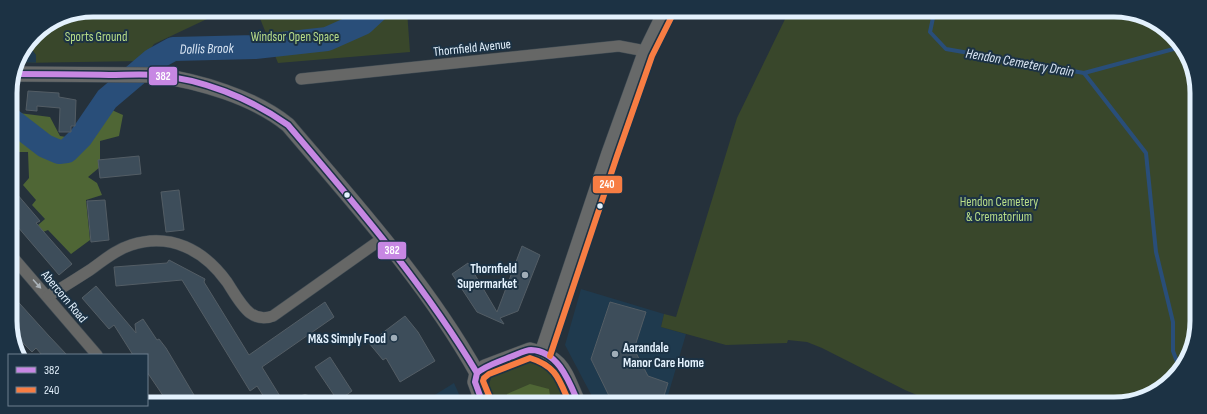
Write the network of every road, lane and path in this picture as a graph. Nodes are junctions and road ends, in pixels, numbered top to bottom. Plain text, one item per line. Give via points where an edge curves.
1 (663, 17) edge
2 (645, 53) junction
3 (20, 74) edge
4 (301, 79) dead end
5 (383, 238) junction
6 (17, 262) edge
7 (48, 296) junction
8 (542, 353) junction
9 (96, 354) edge
10 (477, 373) junction
11 (481, 397) edge
12 (576, 397) edge

1 - 2 main road
2 - 4 street, Thornfield Avenue via 619,46
2 - 8 main road
3 - 5 main road via 155,75 210,88 251,103 288,125
5 - 7 street via 267,318 249,313 220,272 202,255 168,242 130,245 110,255
5 - 10 main road via 448,325
6 -> 7 street, Abercorn Road
7 - 9 street, Abercorn Road
8 - 10 main road via 530,350 515,354
8 - 12 main road via 554,358 561,367
10 - 11 main road via 475,382

